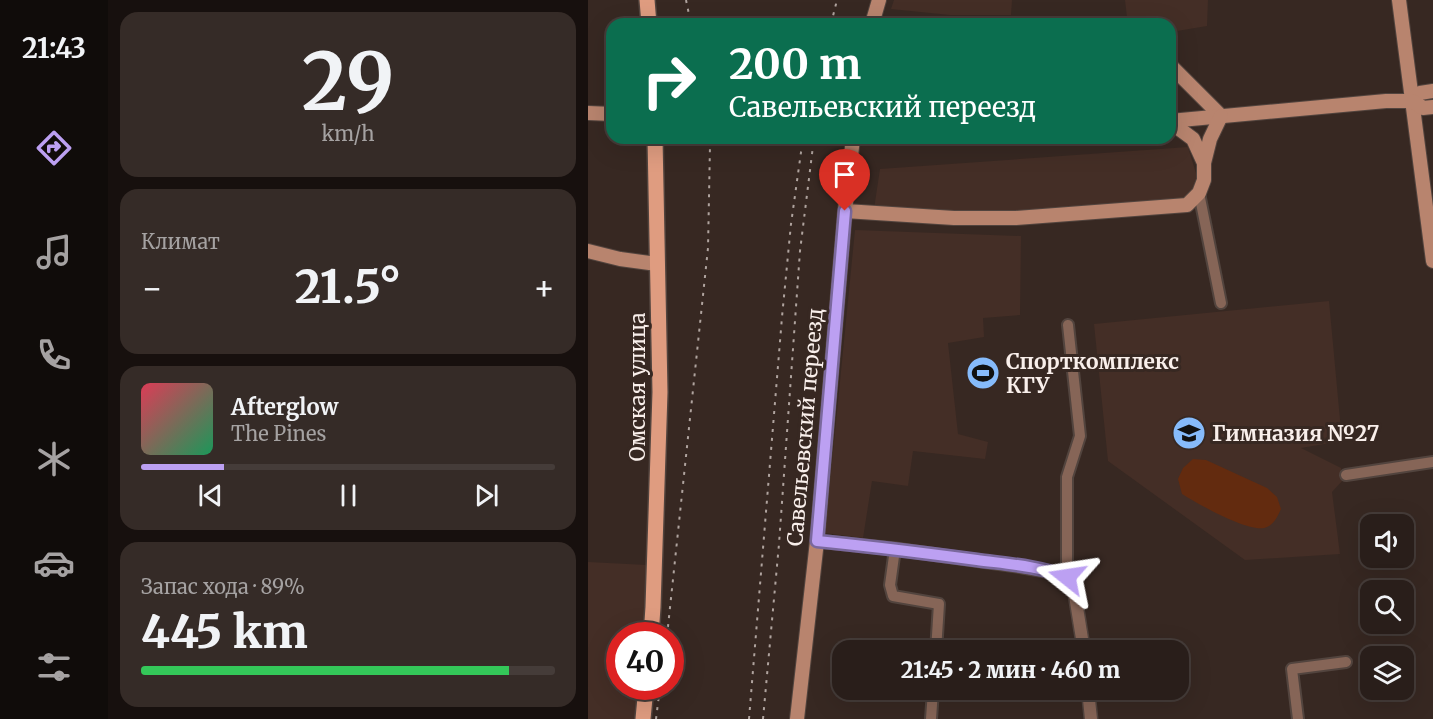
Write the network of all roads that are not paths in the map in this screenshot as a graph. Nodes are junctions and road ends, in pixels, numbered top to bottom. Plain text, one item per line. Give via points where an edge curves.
1 (648, 0) edge
2 (879, 0) edge
3 (1399, 0) edge
4 (649, 18) edge
5 (874, 18) edge
6 (1176, 71) edge
7 (1433, 92) edge
8 (1412, 101) junction
9 (1433, 107) edge
10 (588, 113) edge
11 (606, 113) edge
12 (1221, 116) junction
13 (1176, 120) edge
14 (1176, 126) edge
15 (655, 144) edge
16 (852, 144) edge
17 (1204, 163) junction
18 (1199, 193) junction
19 (845, 211) junction
20 (588, 251) edge
21 (1433, 261) edge
22 (657, 264) junction
23 (1221, 303) dead end
24 (1068, 325) dead end
25 (1433, 462) edge
26 (1346, 475) dead end
27 (817, 541) junction
28 (895, 549) junction
29 (1070, 580) junction
30 (652, 622) edge
31 (937, 640) edge
32 (1082, 640) edge
33 (1346, 662) dead end
34 (645, 700) edge
35 (932, 700) edge
36 (1089, 700) edge
37 (644, 719) edge
38 (797, 719) edge
39 (931, 719) edge
40 (1091, 719) edge
41 (1298, 719) edge

1 - 4 main road
2 - 5 main road
3 - 8 main road
6 - 12 main road
7 - 8 main road via 1420,93
8 - 9 main road via 1423,108
8 - 12 main road
8 - 21 main road
10 - 11 main road
12 - 13 main road
12 - 17 main road
14 - 17 main road via 1192,139
15 - 22 main road, Омская улица
16 - 19 main road, Савельевский переезд
17 - 18 main road
18 - 19 main road via 1187,205 1018,218
18 - 23 street
19 - 27 main road, Савельевский переезд
20 - 22 main road
22 - 30 main road, Омская улица via 660,392
24 - 29 street via 1080,436 1067,477
25 - 26 street
27 - 28 street
27 - 38 main road, Савельевский переезд
28 - 29 street via 1057,573
28 - 31 street via 890,585 893,596 939,604
29 - 32 street
33 - 41 street via 1292,669
34 - 37 main road
35 - 39 street
36 - 40 street

